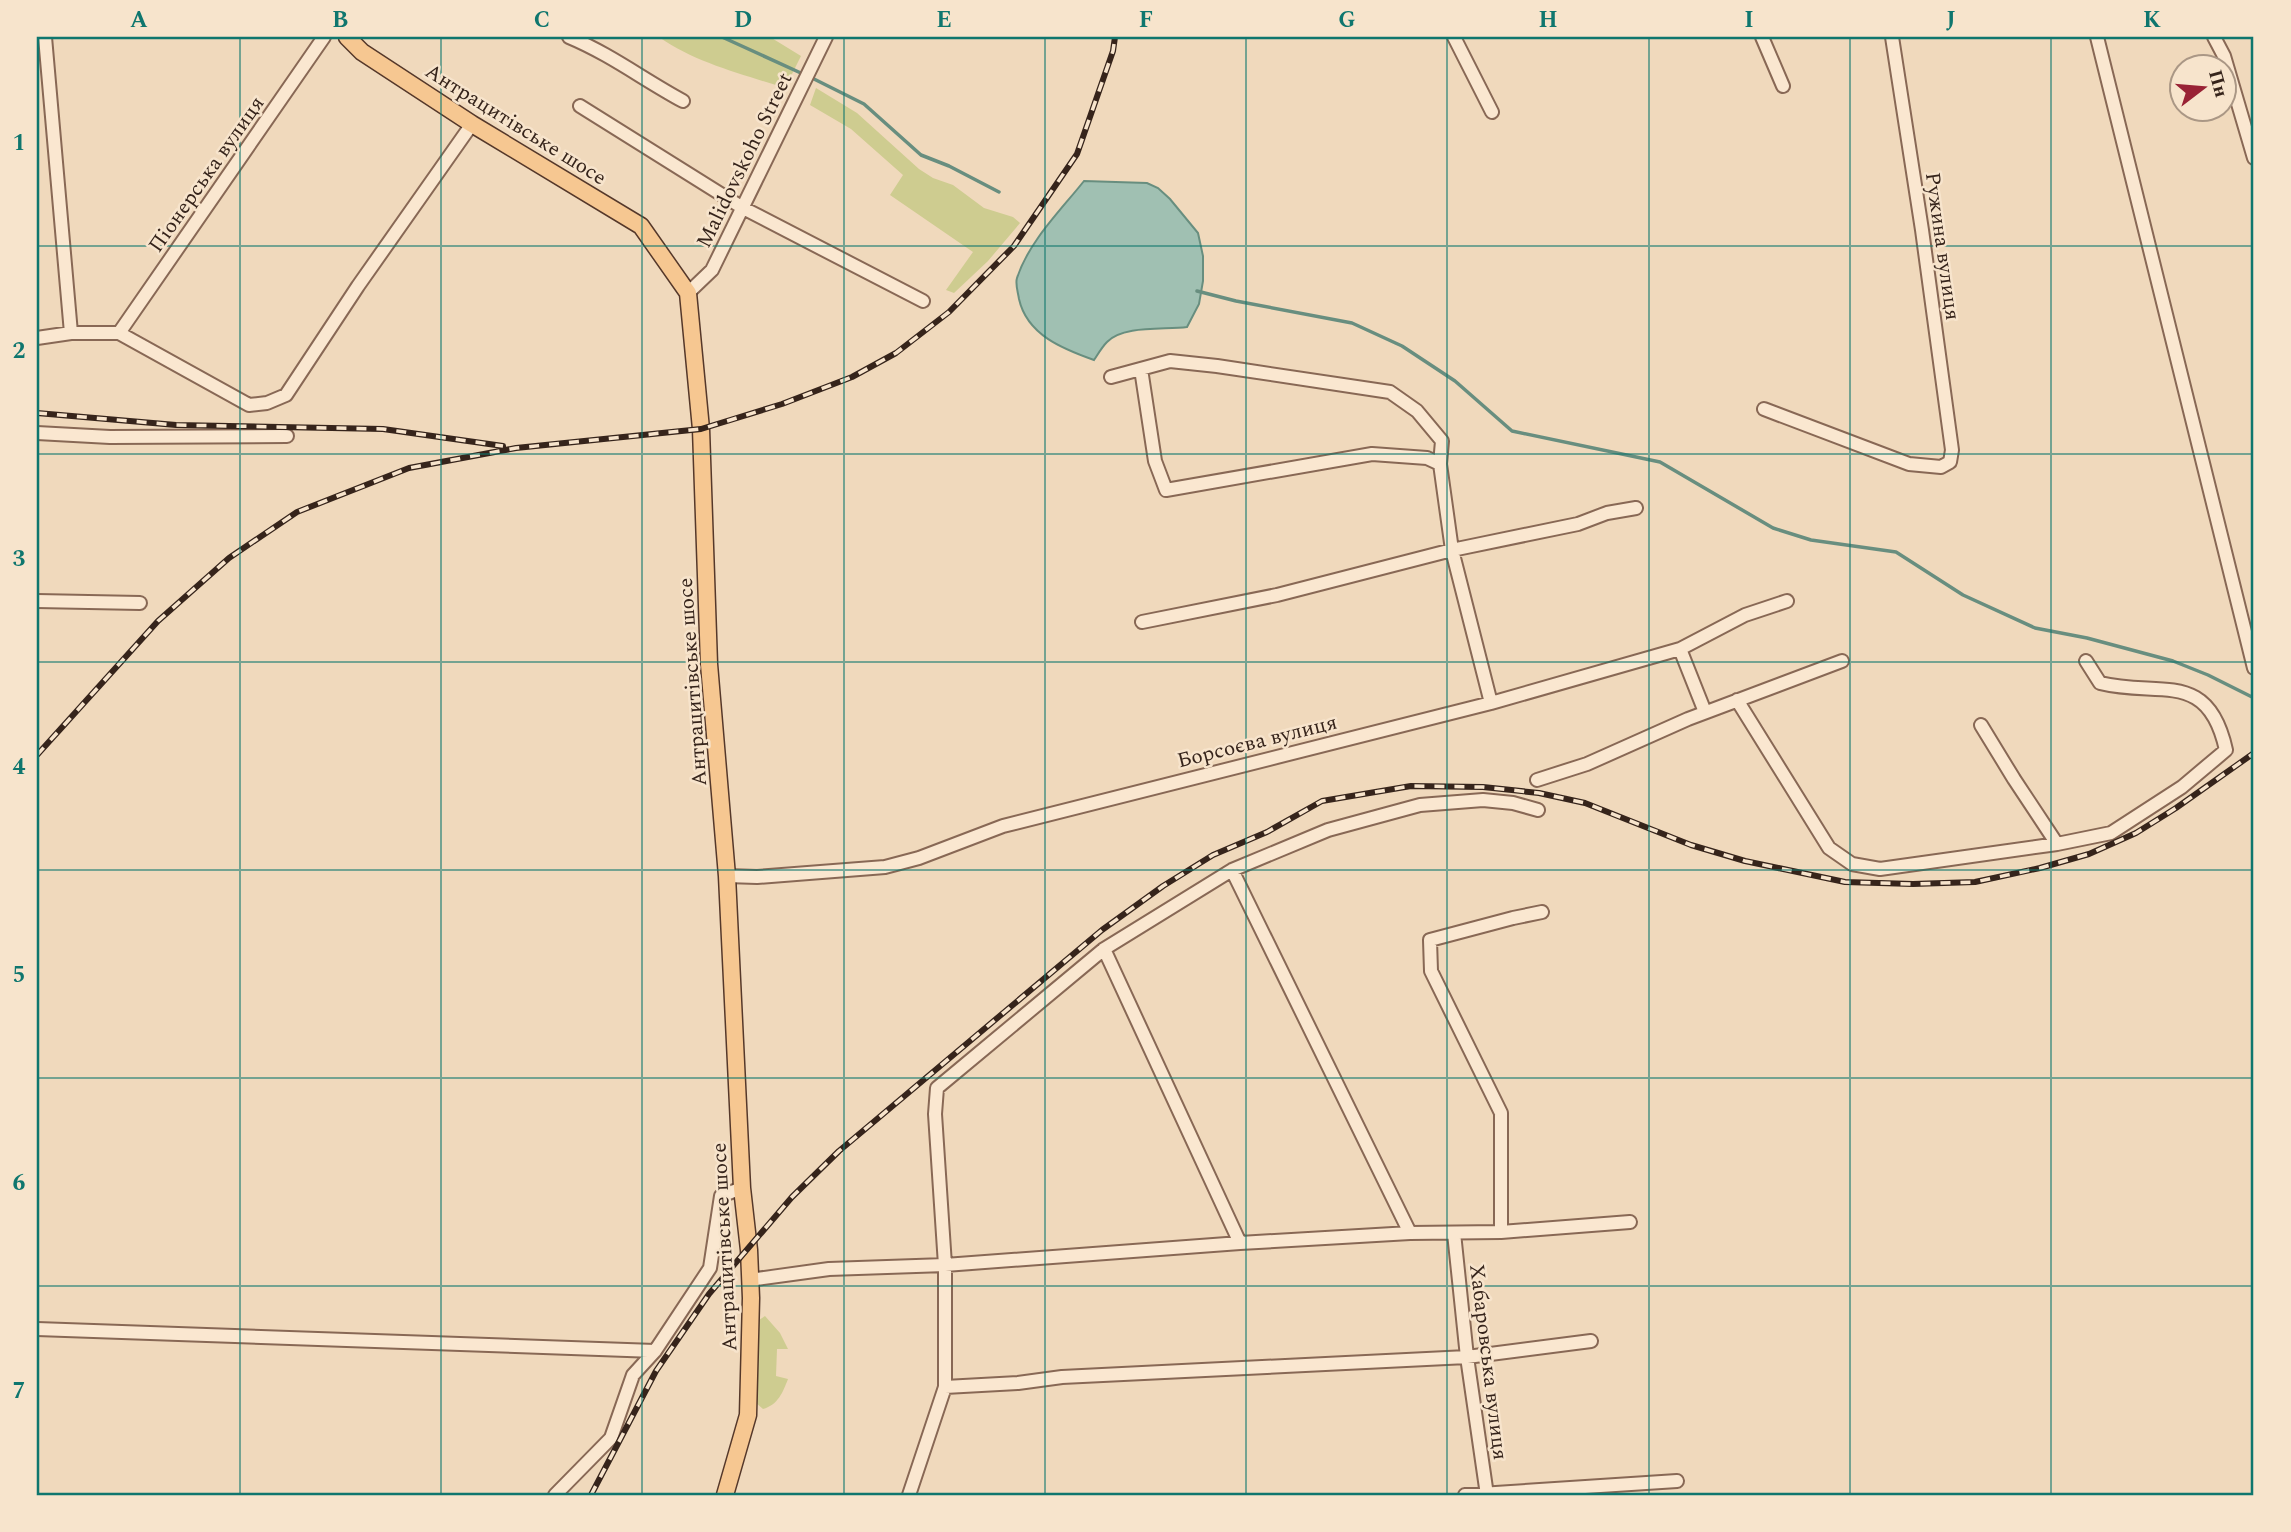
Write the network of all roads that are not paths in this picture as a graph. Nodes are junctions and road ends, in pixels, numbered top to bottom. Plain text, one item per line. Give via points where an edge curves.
1 (45, 37) edge
2 (324, 37) edge
3 (347, 37) edge
4 (569, 37) edge
5 (825, 37) edge
6 (1454, 37) edge
7 (1762, 37) edge
8 (1892, 37) edge
9 (2097, 37) edge
10 (2214, 37) edge
11 (1783, 86) dead end
12 (683, 101) dead end
13 (580, 106) dead end
14 (1493, 112) dead end
15 (472, 124) junction
16 (2254, 158) edge
17 (743, 208) junction
18 (688, 293) junction
19 (923, 301) dead end
20 (71, 333) junction
21 (119, 333) junction
22 (37, 338) edge
23 (1141, 369) junction
24 (1111, 377) dead end
25 (1764, 409) dead end
26 (37, 433) edge
27 (287, 436) dead end
28 (1440, 464) junction
29 (1636, 508) dead end
30 (1452, 550) junction
31 (37, 601) edge
32 (1787, 601) dead end
33 (140, 603) dead end
34 (1142, 622) dead end
35 (1680, 649) junction
36 (1842, 661) dead end
37 (2086, 661) dead end
38 (2254, 668) edge
39 (1737, 700) junction
40 (1491, 703) junction
41 (1705, 712) junction
42 (1982, 725) dead end
43 (1536, 780) dead end
44 (1538, 810) dead end
45 (2057, 844) junction
46 (1232, 870) junction
47 (727, 876) junction
48 (1542, 912) dead end
49 (1104, 949) junction
50 (742, 1188) junction
51 (1630, 1222) dead end
52 (1501, 1232) junction
53 (1410, 1233) junction
54 (1454, 1233) junction
55 (1240, 1243) junction
56 (945, 1265) junction
57 (749, 1280) junction
58 (37, 1329) edge
59 (1591, 1341) dead end
60 (655, 1351) junction
61 (1467, 1357) junction
62 (945, 1387) junction
63 (1677, 1481) dead end
64 (555, 1495) edge
65 (725, 1495) edge
66 (909, 1495) edge
67 (1465, 1495) edge
68 (1486, 1495) edge

1 - 20 street
2 - 21 street, Піонерська вулиця
3 - 15 main road, Антрацитівське шосе via 362,52
4 - 12 street via 615,58
5 - 17 street, Malidovskoho Street
6 - 14 street
7 - 11 street
8 - 25 street, Ружина вулиця via 1926,258 1950,462 1941,467 1909,464
9 - 38 street
10 - 16 street via 2224,56
13 - 17 street
15 - 18 main road, Антрацитівське шосе via 641,226
15 - 21 street via 286,395 249,405
17 - 18 street, Malidovskoho Street via 712,270
17 - 19 street
18 - 47 main road, Антрацитівське шосе via 701,429 709,664
20 - 21 street
20 - 22 street
23 - 24 street
23 - 28 street via 1182,362 1390,392 1417,411 1442,441
23 - 28 street via 1155,461 1166,489 1372,454 1427,458
26 - 27 street via 110,438
28 - 30 street
29 - 30 street
30 - 34 street via 1277,595
30 - 40 street
31 - 33 street
32 - 35 street, Борсоєва вулиця via 1745,615
35 - 40 street, Борсоєва вулиця
35 - 41 street
36 - 39 street
37 - 45 street via 2100,683 2188,693 2221,725 2226,750 2182,786 2110,833
39 - 41 street
39 - 45 street via 1829,848 1852,864 1880,869
40 - 47 street, Борсоєва вулиця via 1003,826 885,867
41 - 43 street via 1587,764
42 - 45 street
44 - 46 street via 1483,800 1420,805 1328,830
46 - 49 street
46 - 53 street
47 - 50 main road, Антрацитівське шосе
48 - 52 street via 1430,940 1432,971 1502,1113
49 - 55 street
49 - 56 street via 937,1088
50 - 57 main road, Антрацитівське шосе
50 - 60 street via 720,1196 710,1268
51 - 52 street
52 - 54 street
53 - 54 street
53 - 55 street
54 - 61 street, Хабаровська вулиця
55 - 56 street
56 - 57 street via 829,1269
56 - 62 street
57 - 65 main road, Антрацитівське шосе via 748,1415
58 - 60 street
59 - 61 street
60 - 64 street via 633,1375 611,1438
61 - 62 street
61 - 68 street, Хабаровська вулиця
62 - 66 street
63 - 68 street
67 - 68 street

